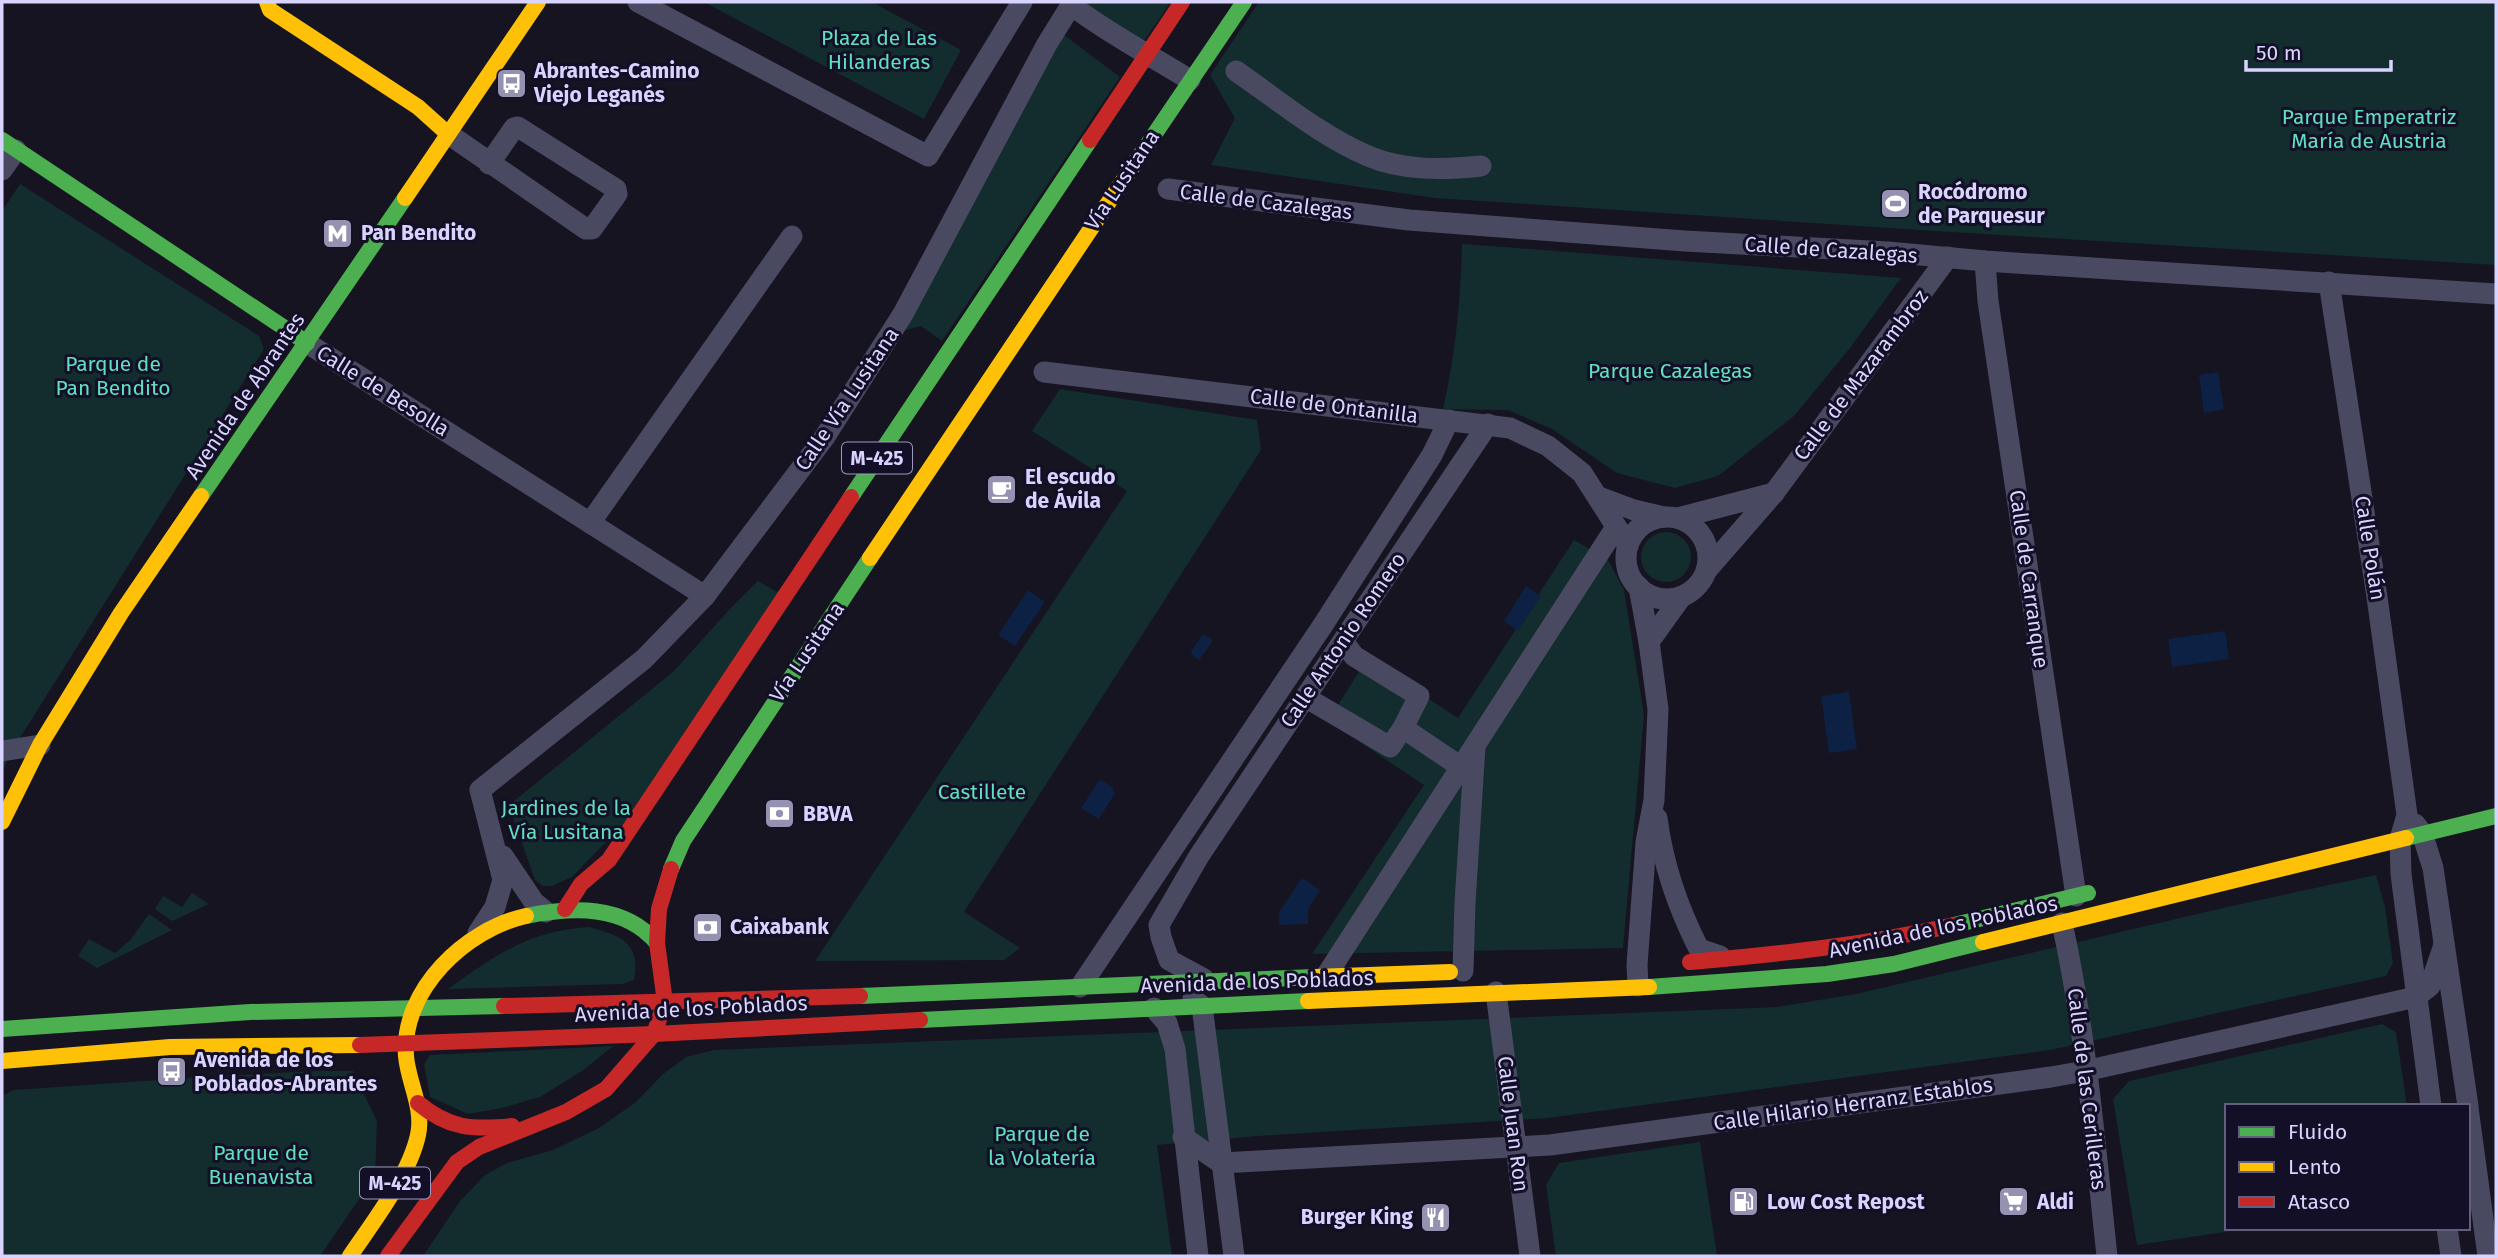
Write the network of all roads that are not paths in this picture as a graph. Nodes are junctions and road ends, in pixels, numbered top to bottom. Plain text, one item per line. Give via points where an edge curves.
1 (267, 2) edge
2 (538, 2) edge
3 (638, 2) edge
4 (1022, 2) edge
5 (1182, 2) edge
6 (1244, 2) edge
7 (1072, 3) edge
8 (1147, 53) junction
9 (1236, 71) dead end
10 (1190, 79) junction
11 (447, 133) junction
12 (9, 145) edge
13 (489, 163) junction
14 (1481, 166) dead end
15 (2, 170) edge
16 (1168, 189) dead end
17 (792, 236) dead end
18 (1948, 257) junction
19 (1985, 261) junction
20 (2329, 282) junction
21 (2496, 294) edge
22 (307, 343) junction
23 (1044, 372) dead end
24 (1449, 420) junction
25 (1488, 424) junction
26 (1774, 493) junction
27 (1599, 497) junction
28 (1671, 517) junction
29 (590, 523) junction
30 (1622, 536) junction
31 (1706, 571) junction
32 (1639, 587) junction
33 (705, 596) junction
34 (1682, 596) junction
35 (1343, 641) junction
36 (1649, 642) junction
37 (1305, 697) junction
38 (1403, 728) junction
39 (40, 745) junction
40 (1475, 745) junction
41 (7, 750) edge
42 (1461, 767) junction
43 (1654, 800) junction
44 (2413, 813) junction
45 (2496, 816) edge
46 (2385, 820) dead end
47 (2, 822) edge
48 (2422, 833) junction
49 (2400, 839) junction
50 (495, 842) junction
51 (2101, 890) dead end
52 (2076, 896) junction
53 (1132, 909) junction
54 (556, 911) junction
55 (2062, 923) junction
56 (1159, 925) junction
57 (475, 938) junction
58 (657, 943) junction
59 (2444, 945) junction
60 (1732, 959) junction
61 (1676, 962) dead end
62 (1470, 971) joint
63 (1326, 976) junction
64 (1209, 981) junction
65 (1174, 982) junction
66 (1080, 986) junction
67 (1638, 986) junction
68 (1496, 992) junction
69 (2416, 997) junction
70 (665, 1002) junction
71 (415, 1006) junction
72 (1202, 1006) junction
73 (1154, 1008) junction
74 (2, 1018) edge
75 (24, 1027) junction
76 (2, 1029) edge
77 (654, 1034) junction
78 (405, 1044) junction
79 (27, 1058) junction
80 (2, 1061) edge
81 (2, 1068) edge
82 (2085, 1071) junction
83 (418, 1103) junction
84 (2431, 1104) edge
85 (2468, 1104) edge
86 (2470, 1122) edge
87 (535, 1124) junction
88 (1183, 1137) junction
89 (1516, 1148) junction
90 (1221, 1163) junction
91 (2448, 1230) edge
92 (350, 1256) edge
93 (388, 1256) edge
94 (1198, 1256) edge
95 (1234, 1256) edge
96 (1530, 1256) edge
97 (2107, 1256) edge
98 (2451, 1256) edge
99 (2488, 1256) edge

1 - 11 main road via 270,10 418,107
2 - 11 main road, Avenida de Abrantes
3 - 4 street via 929,156
5 - 8 main road, M-425
6 - 10 main road, Vía Lusitana / M-425
7 - 8 street, Calle Vía Lusitana via 1120,40
7 - 33 street, Calle Vía Lusitana via 904,314 824,438
8 - 10 street, Calle Vía Lusitana
8 - 54 main road, M-425 via 609,860
9 - 14 street via 1370,157 1424,168
10 - 58 main road, Vía Lusitana / M-425 via 683,841 659,909
11 - 13 street
11 - 22 main road, Avenida de Abrantes
12 - 15 street
12 - 22 main road, Calle de Besolla
13 - 13 street via 586,229 592,229 617,194 616,189 518,127
16 - 18 street, Calle de Cazalegas via 1409,220
17 - 29 street
18 - 19 street, Calle de Cazalegas
18 - 26 street, Calle de Mazarambroz
19 - 20 street, Calle de Cazalegas
19 - 52 street, Calle de Carranque
20 - 21 street, Calle de Cazalegas
20 - 44 street, Calle Polán
22 - 29 street, Calle de Besolla
22 - 39 main road, Avenida de Abrantes via 121,612
23 - 24 street, Calle de Ontanilla
24 - 25 street, Calle de Ontanilla
24 - 53 street, Calle Antonio Romero via 1394,516
25 - 27 street, Calle de Ontanilla via 1510,428 1548,446 1582,473
25 - 35 street, Calle Antonio Romero
26 - 28 street
26 - 31 street, Calle de Mazarambroz
27 - 28 street
27 - 30 street, Calle de Ontanilla
28 - 30 street via 1653,519 1633,534
28 - 31 street via 1700,533 1706,545
29 - 33 street, Calle de Besolla
30 - 32 street via 1627,568
30 - 40 street
31 - 34 street via 1693,590
32 - 34 street via 1659,598
32 - 36 street
33 - 50 street, Calle Vía Lusitana via 643,659 480,790
34 - 36 street
35 - 37 street, Calle Antonio Romero
35 - 38 street via 1354,656 1419,696
36 - 43 street via 1658,709
37 - 38 street via 1390,747
37 - 56 street, Calle Antonio Romero via 1199,856
38 - 42 street
39 - 41 street
39 - 47 main road, Avenida de Abrantes
40 - 42 street
40 - 62 street via 1465,903
42 - 63 street
43 - 60 street via 1660,845 1681,912 1699,949
43 - 67 street via 1646,842
44 - 46 main road
44 - 48 street
44 - 49 street
45 - 48 main road, Avenida de los Poblados
48 - 49 main road, Avenida de los Poblados
48 - 59 street via 2433,868
49 - 55 main road, Avenida de los Poblados
49 - 69 street
50 - 54 street, Calle Vía Lusitana via 534,902
50 - 57 street, Calle Vía Lusitana via 503,880 495,907
51 - 52 main road, Avenida de los Poblados
52 - 60 main road, Avenida de los Poblados via 1896,938
53 - 56 street
53 - 66 street, Calle Antonio Romero
54 - 57 main road via 518,918
54 - 58 main road via 618,914 639,924
55 - 67 main road, Avenida de los Poblados via 1894,964 1827,974
55 - 82 street, Calle de las Cerilleras
56 - 64 street via 1169,960
57 - 71 main road via 429,980
58 - 70 main road, Vía Lusitana / M-425
59 - 69 street via 2430,986
59 - 85 street
60 - 61 main road, Avenida de los Poblados
62 - 63 main road, Avenida de los Poblados
63 - 64 main road, Avenida de los Poblados
64 - 65 main road, Avenida de los Poblados
65 - 66 main road, Avenida de los Poblados
65 - 72 street
66 - 70 main road, Avenida de los Poblados
67 - 68 main road, Avenida de los Poblados
68 - 72 main road, Avenida de los Poblados
68 - 89 street, Calle Juan Ron
69 - 82 street, Calle Hilario Herranz Establos
69 - 84 street
70 - 71 main road, Avenida de los Poblados
70 - 77 main road, Vía Lusitana / M-425
71 - 75 main road, Avenida de los Poblados
71 - 78 main road
72 - 73 main road, Avenida de los Poblados
72 - 90 street
73 - 77 main road, Avenida de los Poblados
73 - 88 street via 1172,1037
74 - 75 main road
75 - 76 main road, Avenida de los Poblados
77 - 78 main road, Avenida de los Poblados
77 - 87 main road, Vía Lusitana / M-425 via 606,1089
78 - 79 main road, Avenida de los Poblados via 170,1047
78 - 83 main road, M-425
79 - 80 main road, Avenida de los Poblados
79 - 81 main road
82 - 89 street, Calle Hilario Herranz Establos
82 - 97 street, Calle de las Cerilleras
83 - 87 main road, M-425 via 442,1122 458,1126
83 - 92 main road, M-425 via 419,1134 413,1153
86 - 99 street
87 - 93 main road, Vía Lusitana via 479,1147 457,1162
88 - 90 street
88 - 94 street
89 - 90 street, Calle Hilario Herranz Establos
89 - 96 street, Calle Juan Ron
90 - 95 street
91 - 98 street

